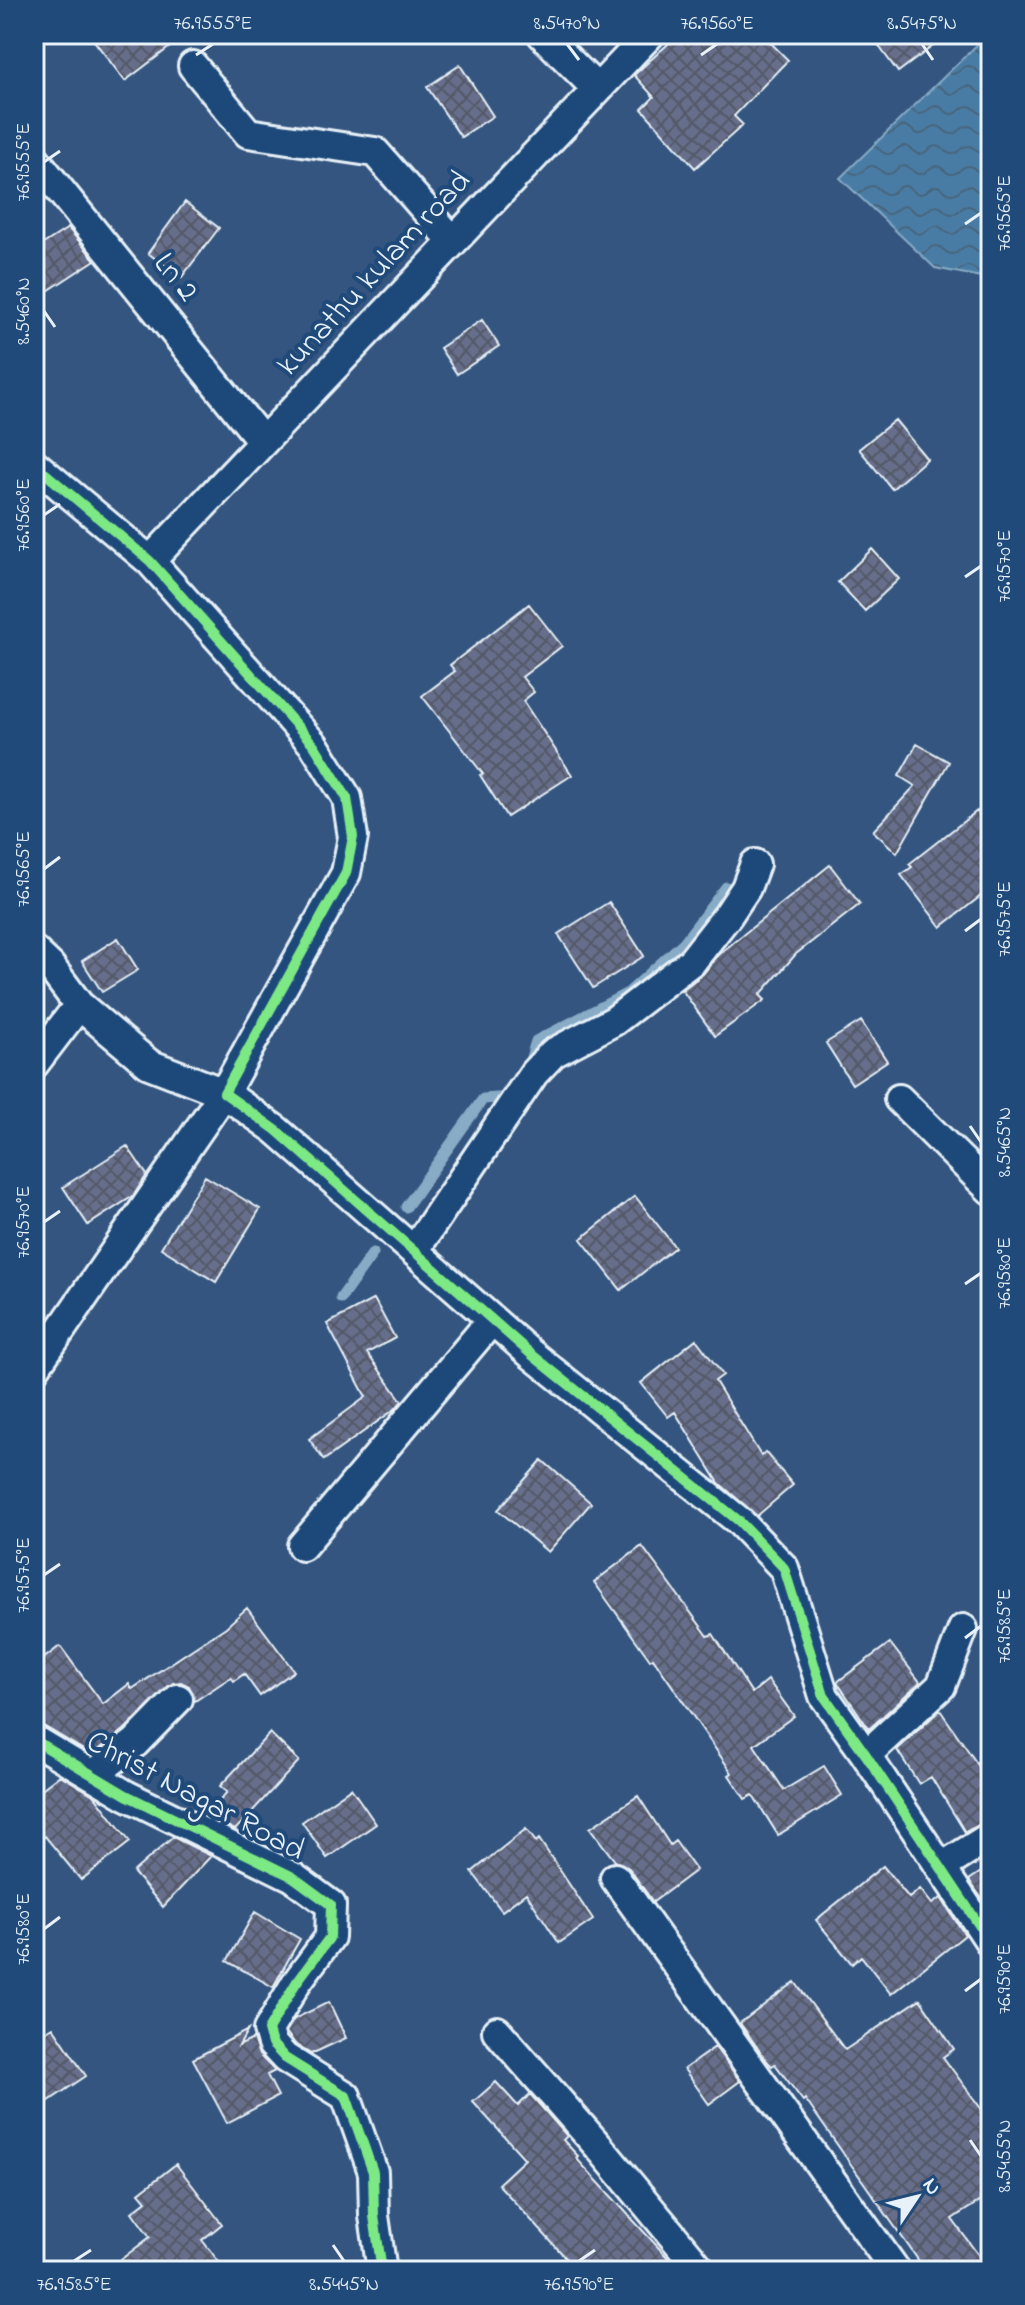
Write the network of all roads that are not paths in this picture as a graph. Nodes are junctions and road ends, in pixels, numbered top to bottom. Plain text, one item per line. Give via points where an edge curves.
1 (542, 34) edge
2 (650, 34) edge
3 (193, 66) dead end
4 (597, 89) junction
5 (34, 158) edge
6 (453, 241) junction
7 (263, 442) junction
8 (34, 464) edge
9 (150, 561) junction
10 (755, 864) dead end
11 (34, 951) edge
12 (79, 1005) junction
13 (34, 1064) edge
14 (224, 1093) junction
15 (899, 1099) dead end
16 (991, 1190) edge
17 (414, 1251) junction
18 (492, 1320) junction
19 (34, 1369) edge
20 (302, 1546) dead end
21 (963, 1629) dead end
22 (178, 1699) dead end
23 (34, 1740) edge
24 (866, 1755) junction
25 (93, 1775) junction
26 (991, 1836) edge
27 (942, 1867) junction
28 (615, 1878) dead end
29 (991, 1943) edge
30 (497, 2031) dead end
31 (382, 2271) edge
32 (702, 2271) edge
33 (896, 2271) edge

1 - 4 street
2 - 4 street, kunathu kulam road
3 - 6 street via 248,133 375,152
4 - 6 street, kunathu kulam road
5 - 7 street, Ln 2
6 - 7 street, kunathu kulam road
7 - 9 street, kunathu kulam road
8 - 9 street
9 - 14 street via 314,745 347,798 353,837 346,873
10 - 17 street via 746,888 692,961 614,1021 553,1053 534,1073
11 - 12 street
12 - 13 street
12 - 14 street via 149,1064
14 - 17 street via 276,1130
14 - 19 street
15 - 16 street
17 - 18 street
18 - 20 street
18 - 24 street via 739,1521 784,1568 824,1696
21 - 24 street via 941,1686
22 - 25 street via 135,1743
23 - 25 street, Christ Nagar Road
24 - 27 street
25 - 31 street, Christ Nagar Road via 293,1877 331,1905 330,1937 268,2030 285,2058 346,2096 373,2172
26 - 27 street
27 - 29 street
28 - 33 street
30 - 32 street

